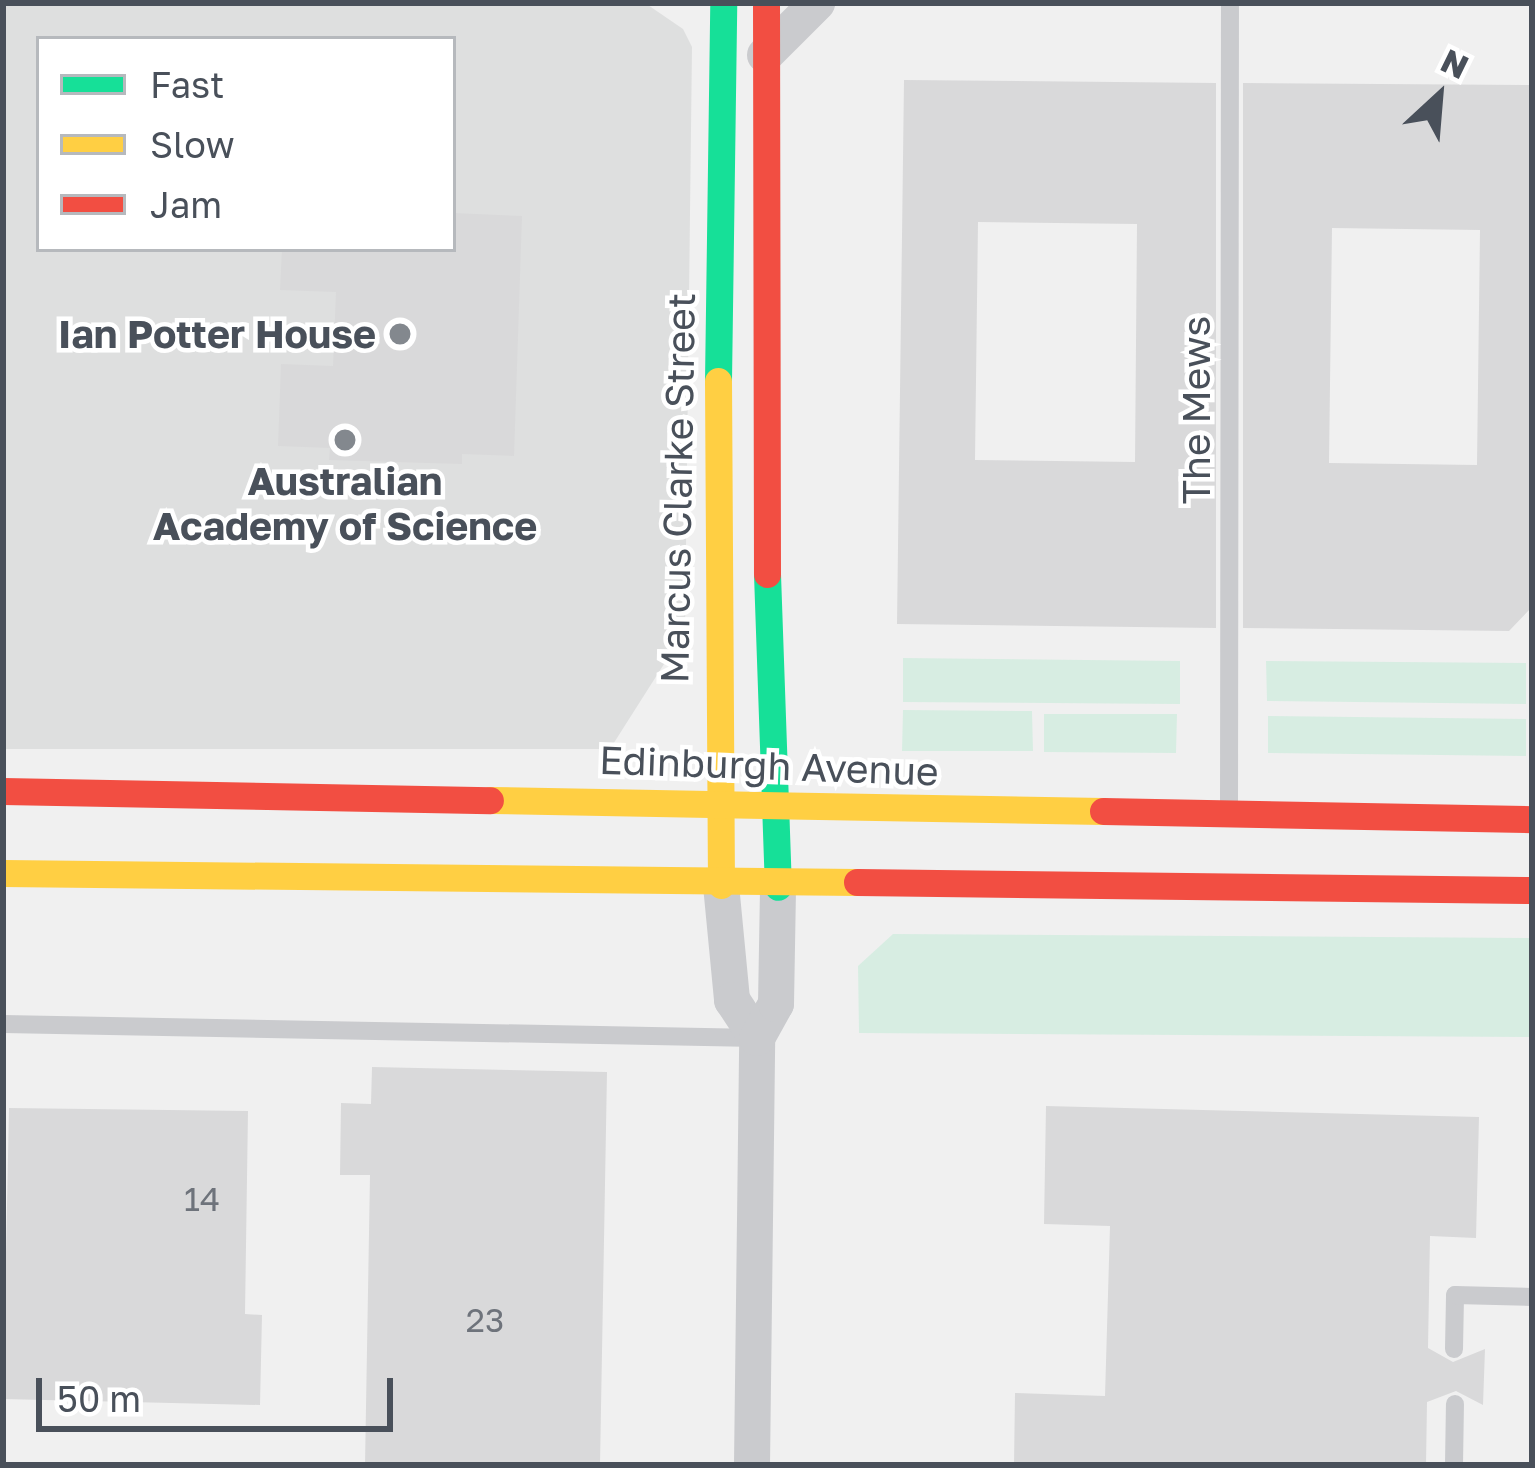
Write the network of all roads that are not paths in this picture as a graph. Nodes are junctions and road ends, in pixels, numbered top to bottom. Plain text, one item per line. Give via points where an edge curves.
1 (723, 3) edge
2 (766, 3) edge
3 (818, 3) edge
4 (1230, 3) edge
5 (765, 56) junction
6 (3, 791) edge
7 (716, 803) junction
8 (772, 806) junction
9 (1229, 816) junction
10 (1532, 819) edge
11 (3, 873) edge
12 (721, 885) junction
13 (778, 886) junction
14 (1532, 890) edge
15 (3, 1024) edge
16 (757, 1038) junction
17 (1532, 1297) edge
18 (1454, 1349) dead end
19 (1454, 1403) dead end
20 (752, 1465) edge
21 (1454, 1465) edge

1 - 7 main road, Marcus Clarke Street
2 - 5 main road, Marcus Clarke Street
3 - 5 street
4 - 9 lane, The Mews
5 - 8 main road, Marcus Clarke Street
6 - 7 main road, Edinburgh Avenue
7 - 8 main road, Edinburgh Avenue
7 - 12 main road, Marcus Clarke Street
8 - 9 main road, Edinburgh Avenue
8 - 13 main road, Marcus Clarke Street
9 - 10 main road, Edinburgh Avenue
11 - 12 main road
12 - 13 main road
12 - 16 street, Marcus Clarke Street via 732,1000
13 - 14 main road
13 - 16 street, Marcus Clarke Street via 776,1004
15 - 16 lane
16 - 20 street, Marcus Clarke Street
17 - 18 lane via 1455,1295
19 - 21 lane

